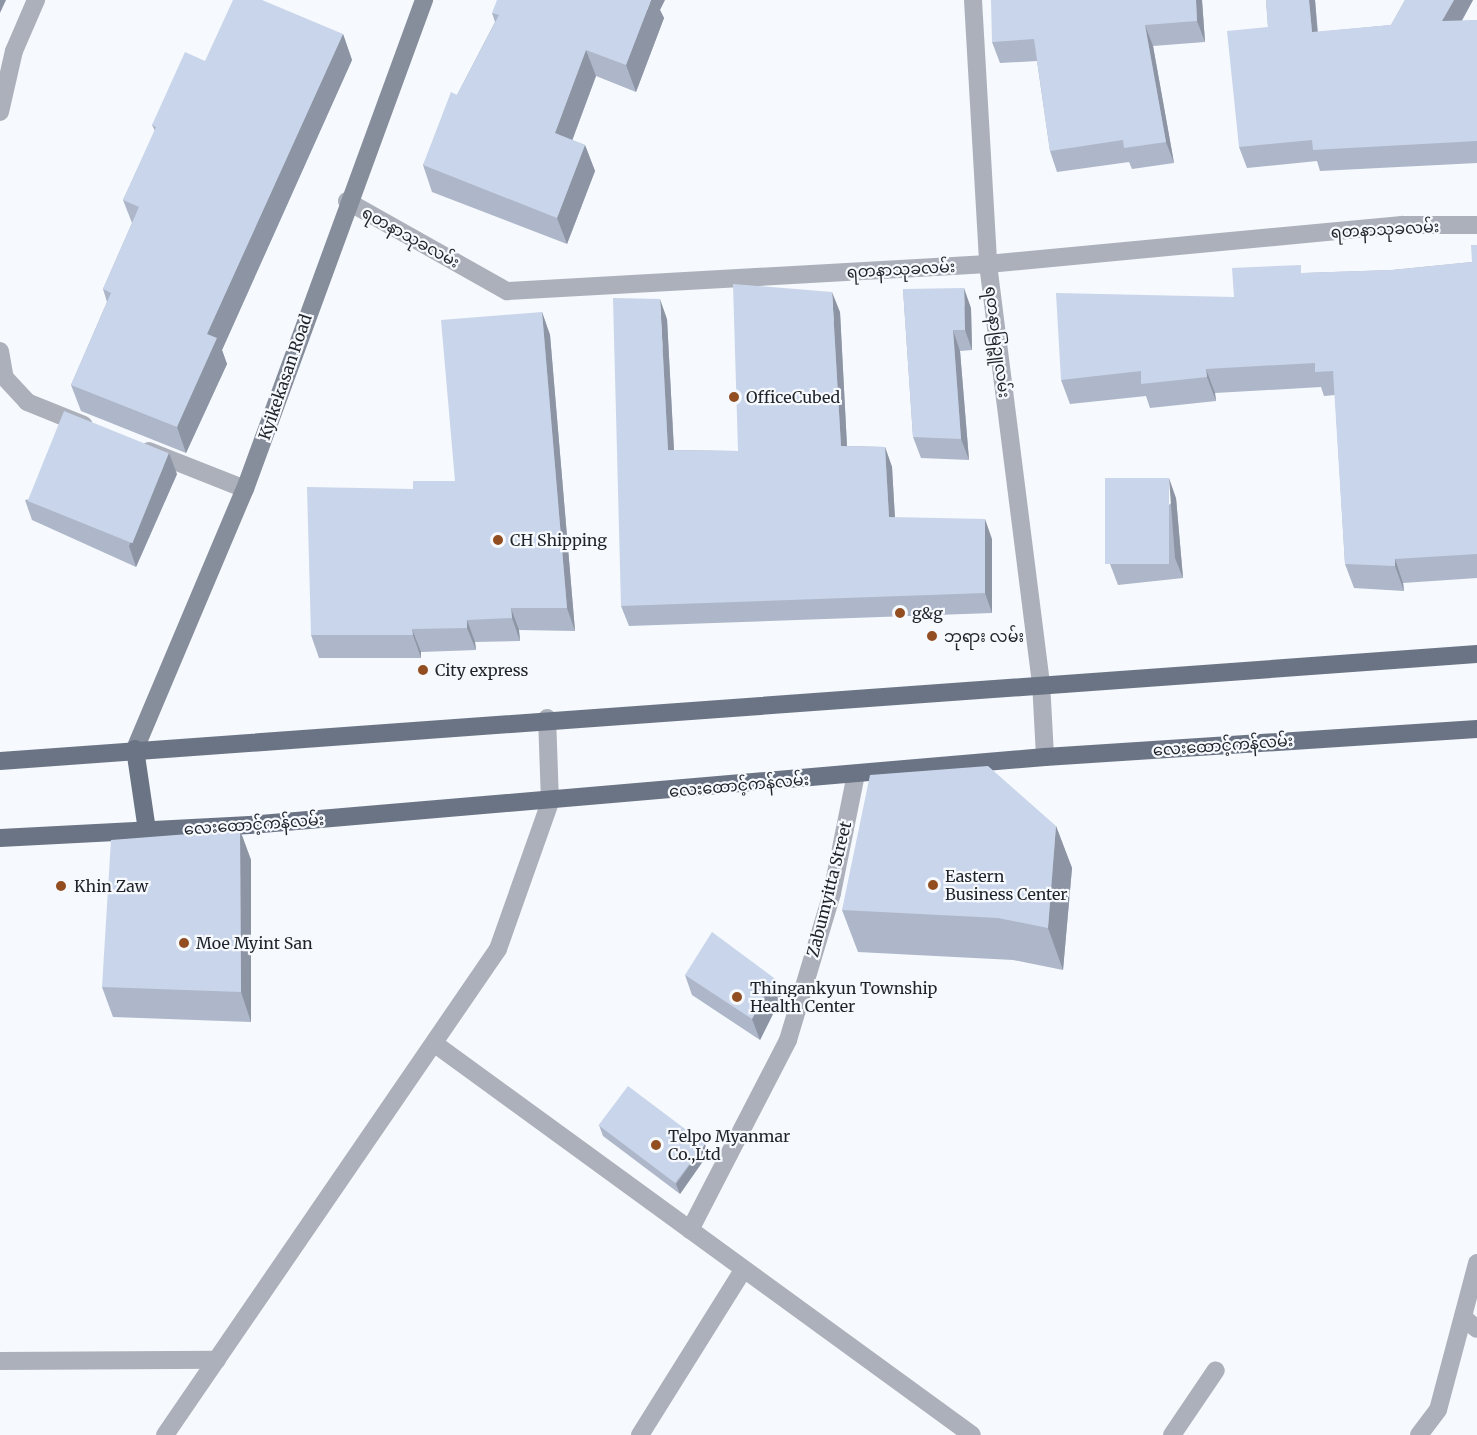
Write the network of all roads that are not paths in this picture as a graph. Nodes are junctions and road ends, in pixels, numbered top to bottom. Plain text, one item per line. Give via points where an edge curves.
1 (36, 0) edge
2 (424, 0) edge
3 (973, 0) edge
4 (0, 112) edge
5 (346, 201) junction
6 (1477, 225) edge
7 (988, 264) junction
8 (0, 351) edge
9 (107, 434) edge
10 (128, 443) edge
11 (245, 489) junction
12 (1477, 654) edge
13 (1041, 682) junction
14 (547, 718) junction
15 (1477, 729) edge
16 (135, 749) junction
17 (1045, 757) junction
18 (0, 761) edge
19 (856, 774) junction
20 (550, 802) junction
21 (147, 830) junction
22 (0, 838) edge
23 (435, 1044) junction
24 (690, 1230) junction
25 (1477, 1263) edge
26 (742, 1272) junction
27 (1463, 1317) junction
28 (1477, 1329) edge
29 (217, 1360) junction
30 (0, 1361) edge
31 (1216, 1370) dead end
32 (165, 1435) edge
33 (640, 1435) edge
34 (972, 1435) edge
35 (1172, 1435) edge
36 (1419, 1435) edge

1 - 4 street via 14,51
2 - 5 street, Kyikekasan Road
3 - 7 street, ရတနာမြဉ္ဇူလမ်း
5 - 7 street, ရတနာသုခလမ်း via 507,291
5 - 11 street, Kyikekasan Road
6 - 7 street, ရတနာသုခလမ်း via 1402,225
7 - 13 street, ရတနာမြဉ္ဇူလမ်း
8 - 9 street via 5,378 27,402
10 - 11 street
11 - 16 street, Kyikekasan Road
12 - 13 main road
13 - 14 main road
13 - 17 street, ရတနာမြဉ္ဇူလမ်း
14 - 16 main road
14 - 20 street
15 - 17 main road, လေးထောင့်ကန်လမ်း
16 - 18 main road
16 - 21 main road
17 - 19 main road, လေးထောင့်ကန်လမ်း
19 - 20 main road, လေးထောင့်ကန်လမ်း
19 - 24 street, Zabumyitta Street via 832,893 788,1040
20 - 21 main road, လေးထောင့်ကန်လမ်း
20 - 23 street via 498,949
21 - 22 main road, လေးထောင့်ကန်လမ်း
23 - 24 street
23 - 29 street
24 - 26 street
25 - 27 street
26 - 33 street
26 - 34 street
27 - 28 street
27 - 36 street via 1438,1410
29 - 30 street
29 - 32 street
31 - 35 street

